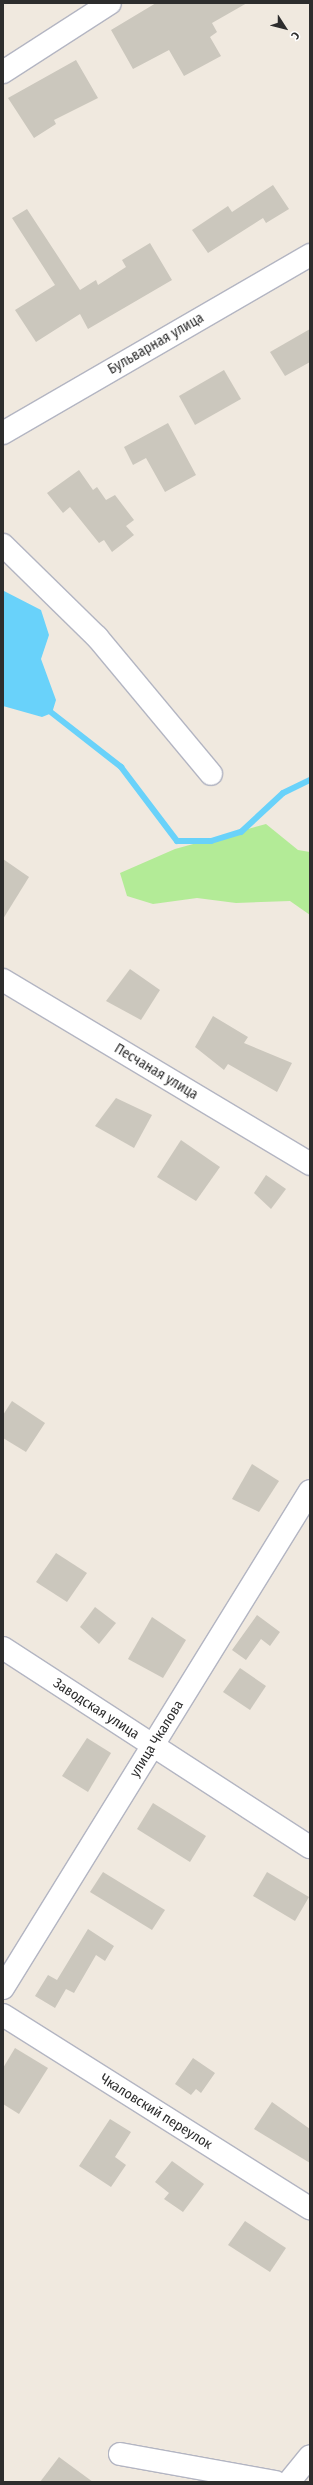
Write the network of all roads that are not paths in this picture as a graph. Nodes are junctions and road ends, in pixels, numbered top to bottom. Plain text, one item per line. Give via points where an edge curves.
1 (110, 3) edge
2 (3, 72) edge
3 (310, 255) edge
4 (3, 433) edge
5 (3, 545) edge
6 (211, 774) dead end
7 (3, 980) edge
8 (310, 1164) edge
9 (310, 1491) edge
10 (3, 1648) edge
11 (153, 1745) junction
12 (310, 1847) edge
13 (3, 1988) edge
14 (3, 2015) edge
15 (310, 2208) edge
16 (120, 2454) dead end
17 (310, 2456) edge
18 (275, 2482) edge
19 (289, 2482) edge

1 - 2 street
3 - 4 street, Бульварная улица
5 - 6 street via 97,637
7 - 8 street, Песчаная улица
9 - 11 street, улица Чкалова
10 - 11 street, Заводская улица
11 - 12 street, Заводская улица
11 - 13 street, улица Чкалова
14 - 15 street, Чкаловский переулок
16 - 18 street
17 - 19 street

